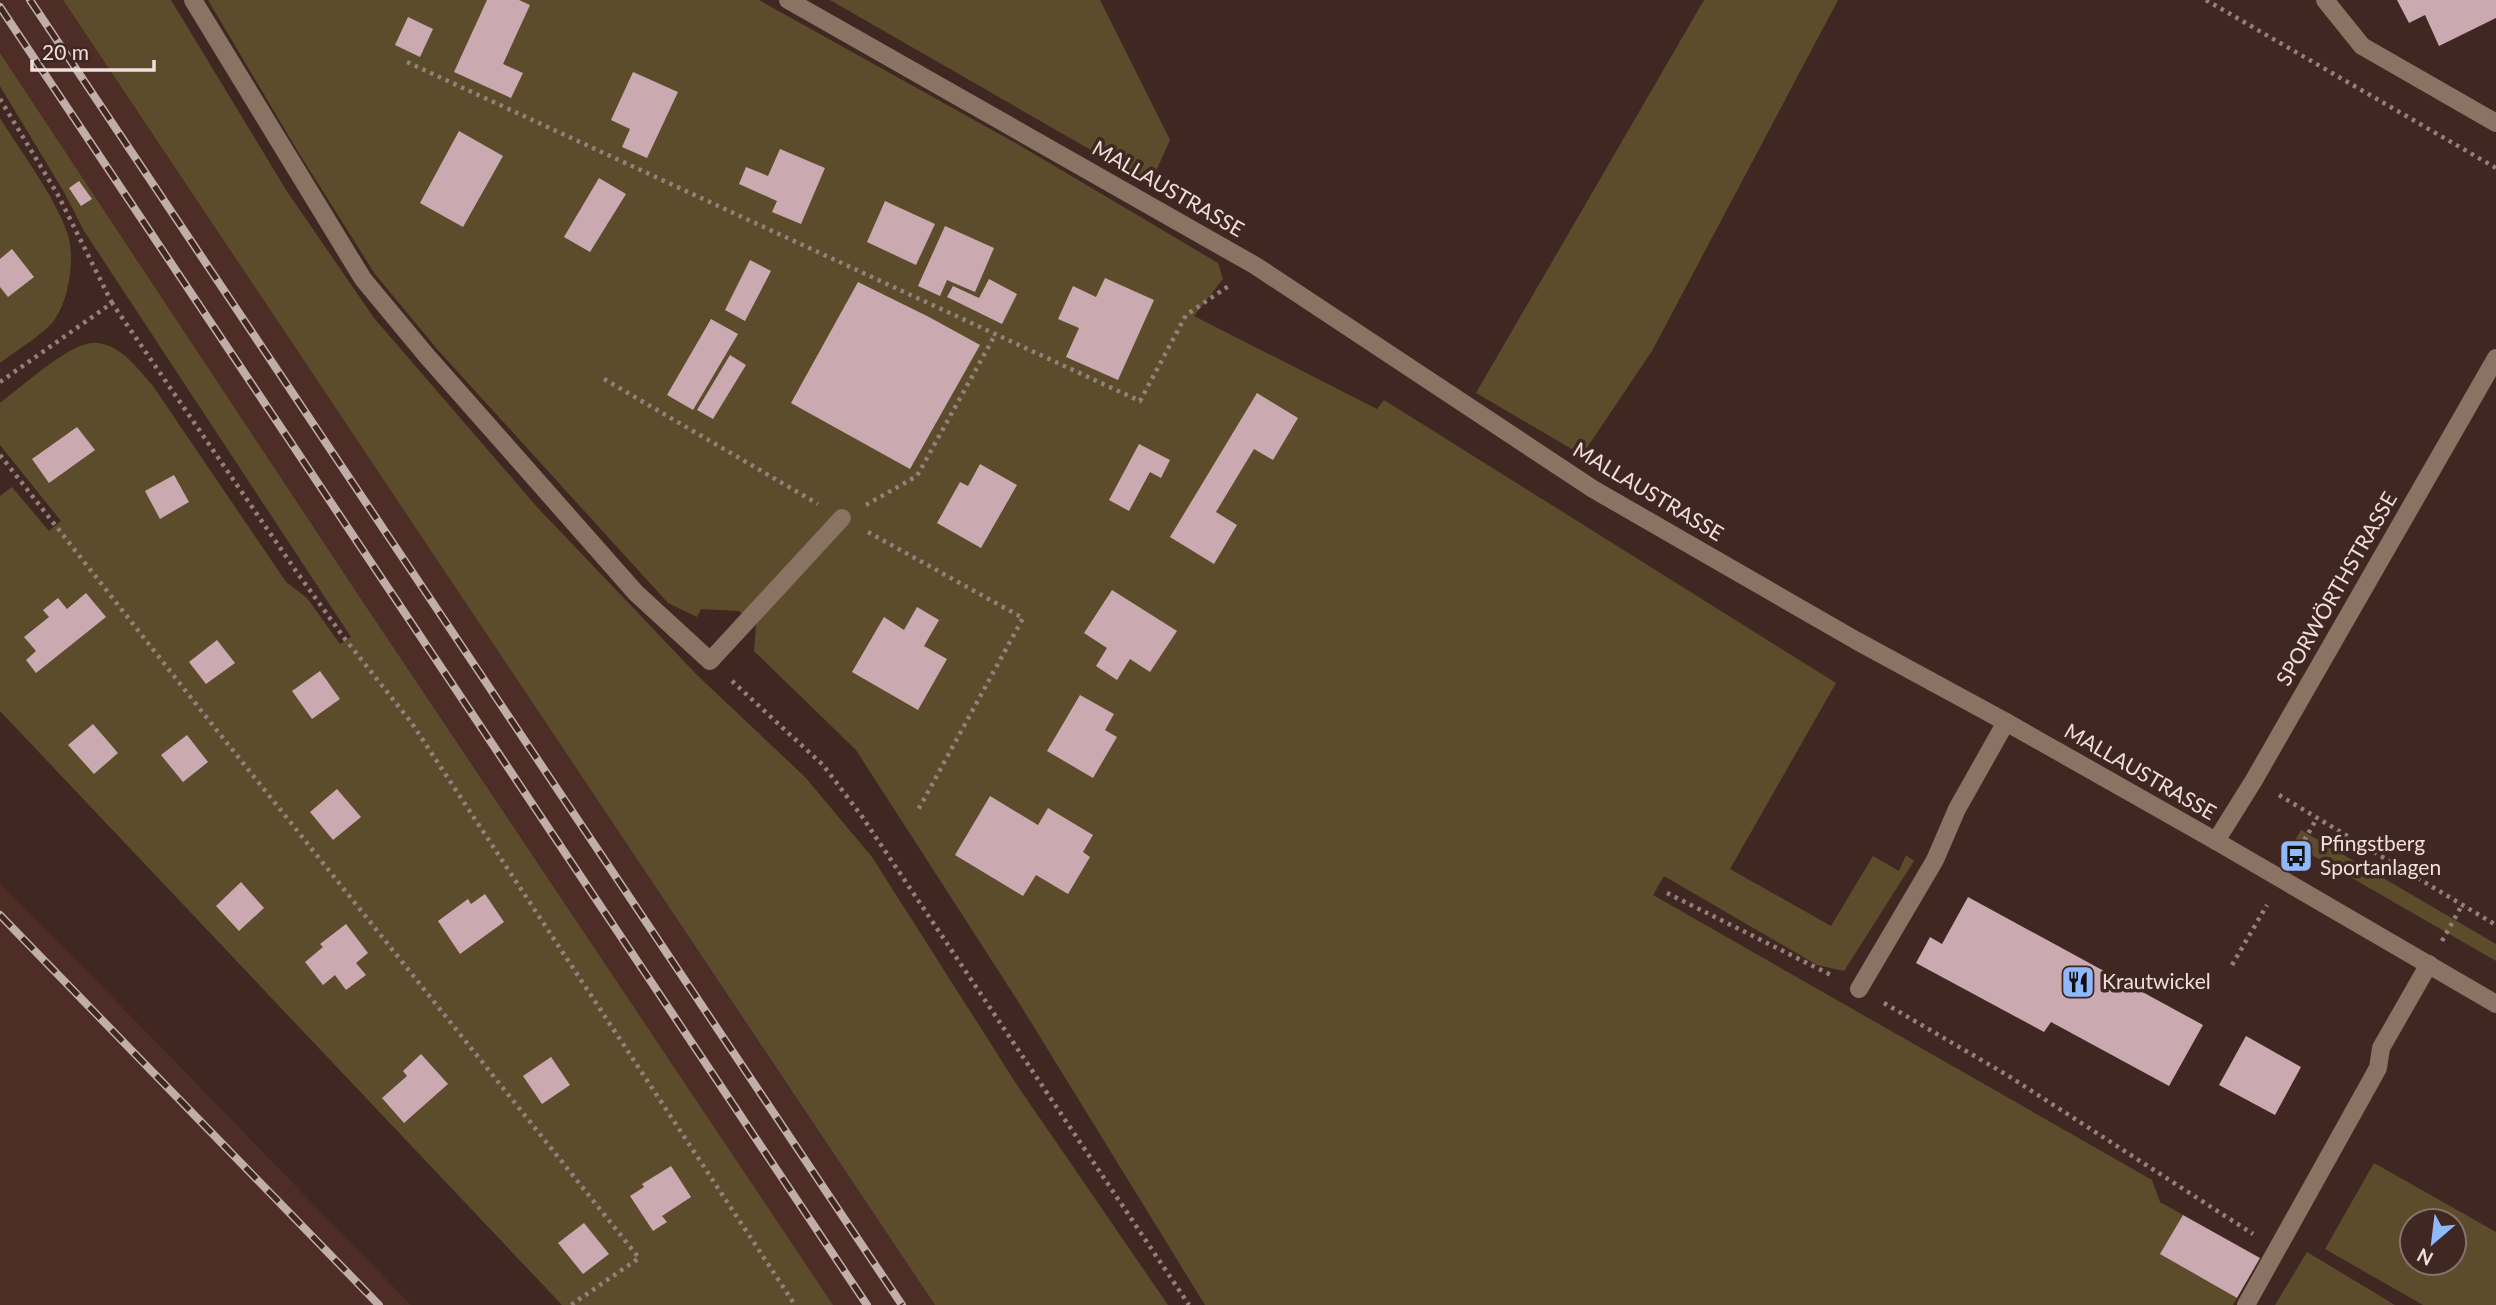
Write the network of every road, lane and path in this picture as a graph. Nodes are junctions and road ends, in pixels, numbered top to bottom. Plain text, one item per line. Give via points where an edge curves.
1 (193, 0) edge
2 (788, 0) edge
3 (2206, 0) edge
4 (2325, 0) edge
5 (407, 62) dead end
6 (0, 99) edge
7 (2496, 123) edge
8 (2496, 168) edge
9 (1256, 266) junction
10 (112, 303) junction
11 (995, 335) junction
12 (2496, 358) edge
13 (604, 379) dead end
14 (0, 383) edge
15 (0, 455) edge
16 (842, 518) junction
17 (710, 661) junction
18 (2006, 722) junction
19 (2254, 780) junction
20 (917, 812) dead end
21 (2216, 841) junction
22 (1667, 893) dead end
23 (2462, 905) junction
24 (2496, 925) edge
25 (2429, 964) junction
26 (1859, 989) junction
27 (2496, 1004) edge
28 (2277, 1250) junction
29 (571, 1305) edge
30 (795, 1305) edge
31 (1189, 1305) edge
32 (2246, 1305) edge

1 - 17 street via 363,279 636,593
2 - 9 street, MALLAUSTRASSE
3 - 8 path
4 - 7 street via 2362,46
5 - 11 path
6 - 10 path via 58,195
9 - 11 path via 1186,315 1140,401
9 - 18 street, MALLAUSTRASSE via 1593,489
10 - 14 path
10 - 30 path via 304,582 411,722
11 - 16 path via 917,476
12 - 19 street, SPORWÖRTHSTRASSE
13 - 16 path
15 - 29 path via 639,1258
16 - 17 street
16 - 20 path via 1023,618
17 - 31 path via 823,765 861,815
18 - 21 street, MALLAUSTRASSE
18 - 26 street via 1957,809 1935,860
19 - 21 street, SPORWÖRTHSTRASSE
19 - 23 path
21 - 25 street, MALLAUSTRASSE
22 - 26 path
23 - 24 path
23 - 25 path
25 - 27 street, MALLAUSTRASSE
25 - 28 street via 2381,1048 2378,1068
26 - 28 path via 2007,1075
28 - 32 street

